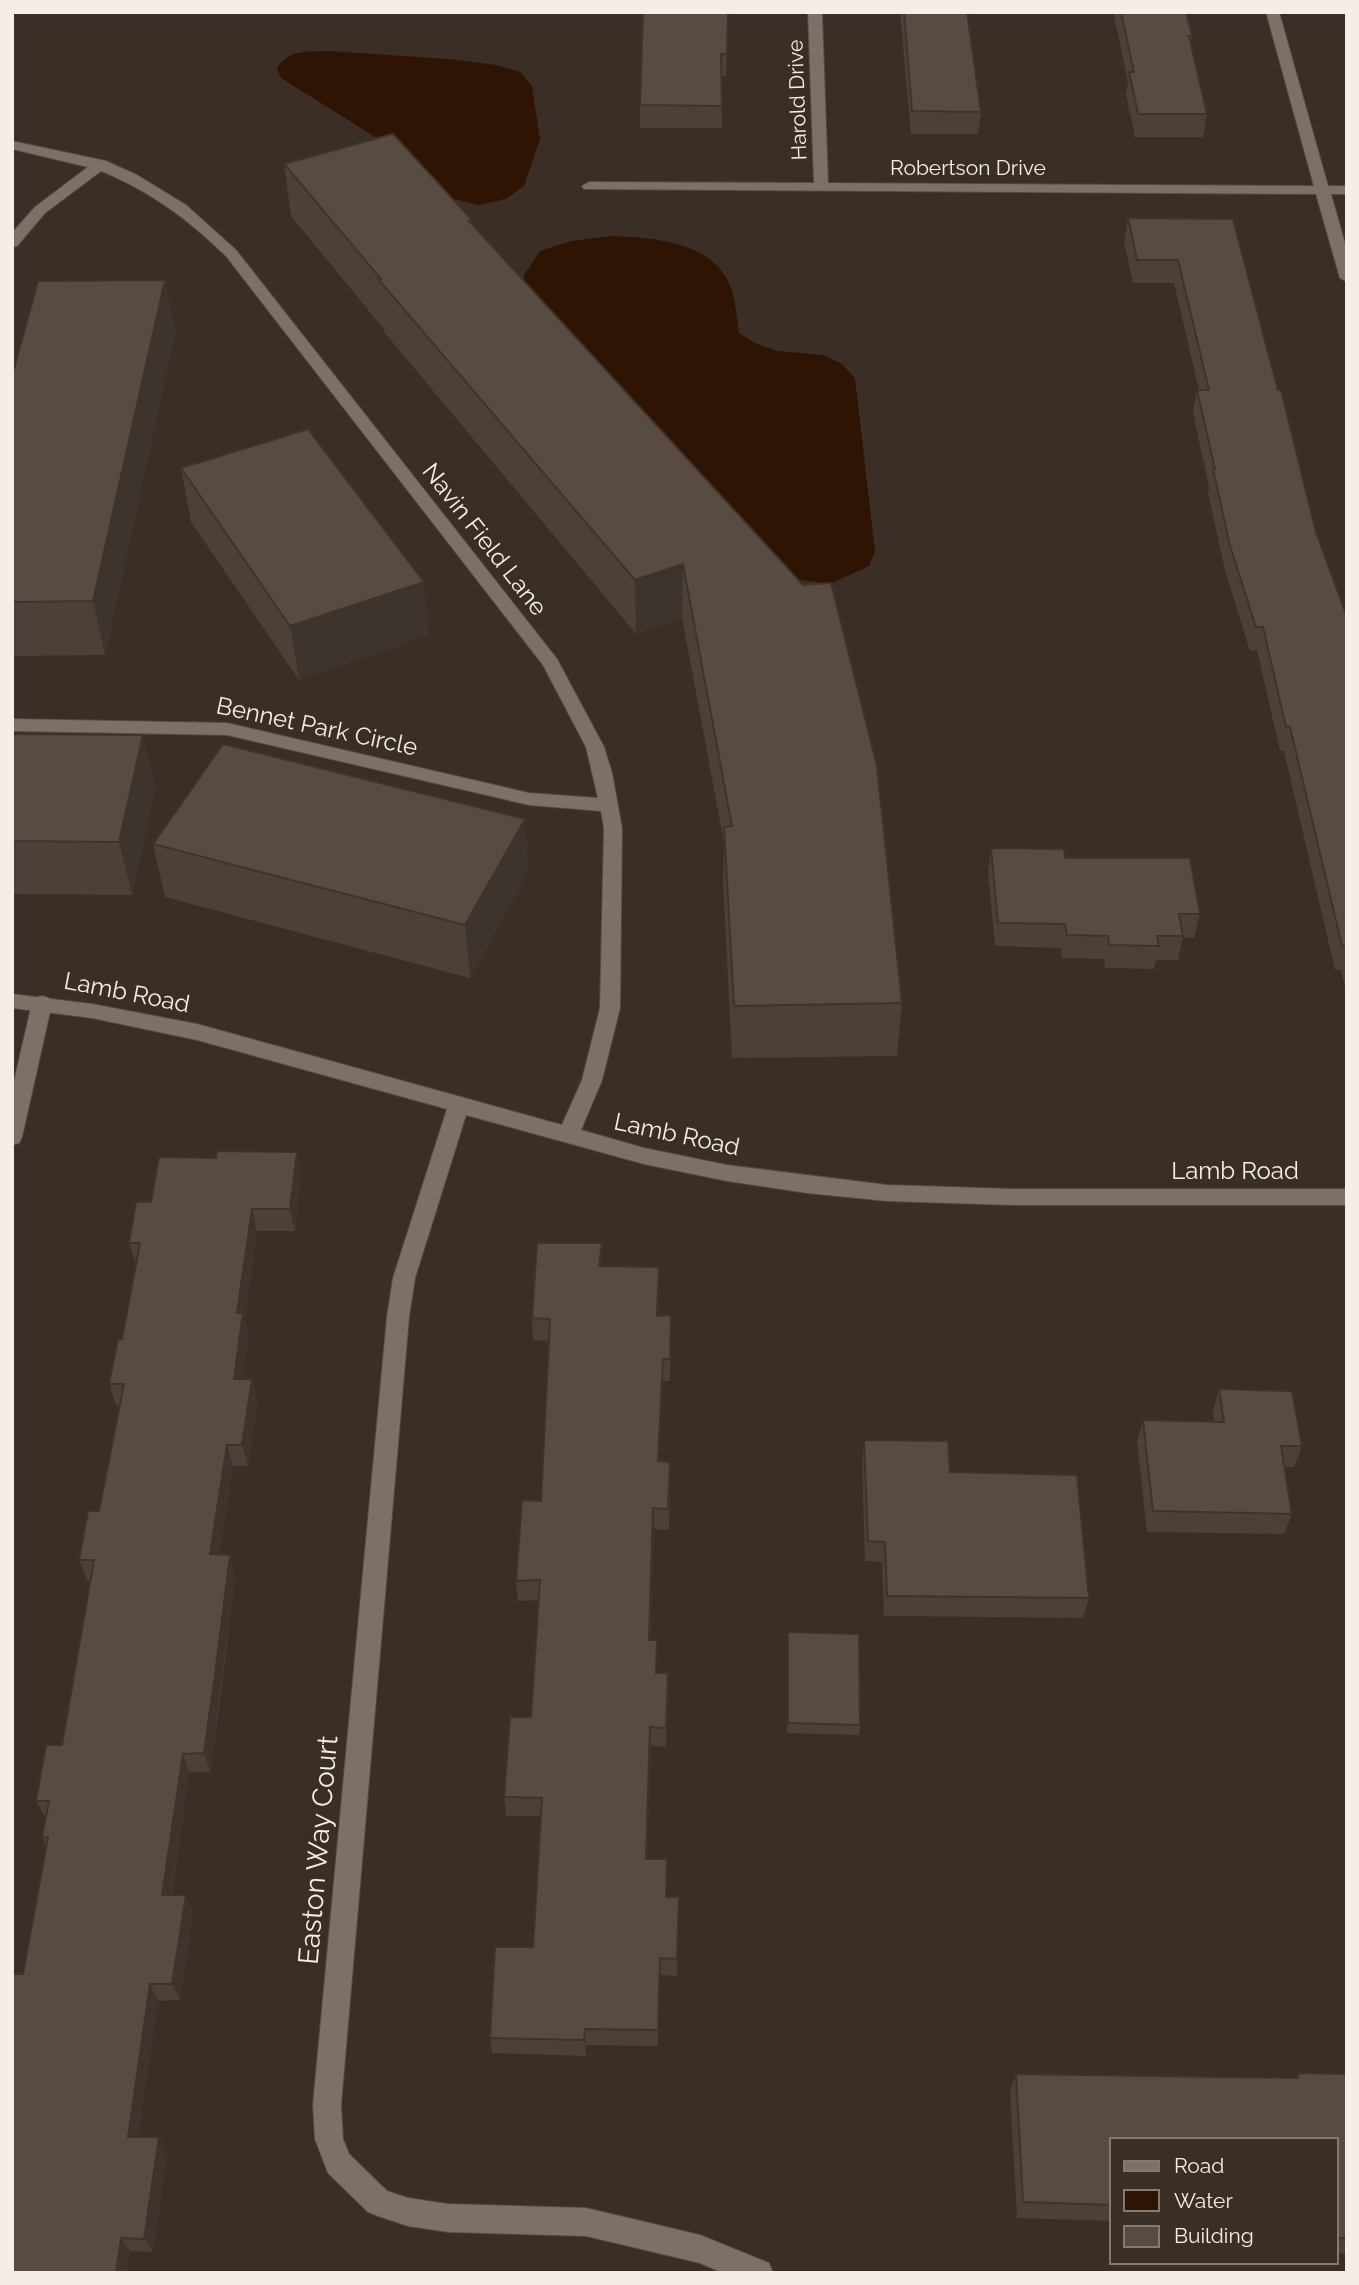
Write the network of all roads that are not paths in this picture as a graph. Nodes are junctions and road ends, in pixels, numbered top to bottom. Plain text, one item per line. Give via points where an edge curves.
1 (815, 12) edge
2 (1272, 12) edge
3 (12, 145) edge
4 (101, 164) junction
5 (589, 186) dead end
6 (821, 187) junction
7 (1322, 190) junction
8 (1347, 190) edge
9 (12, 243) edge
10 (1347, 278) edge
11 (12, 725) edge
12 (608, 805) junction
13 (12, 1001) edge
14 (42, 1003) junction
15 (458, 1104) junction
16 (569, 1136) junction
17 (12, 1137) edge
18 (1347, 1197) edge
19 (758, 2273) edge

1 - 6 street, Harold Drive
2 - 7 street
3 - 4 street, Navin Field Lane
4 - 9 street via 40,211
4 - 12 street, Navin Field Lane via 167,197 231,253 551,663 590,737
5 - 6 street, Robertson Drive
6 - 7 street, Robertson Drive
7 - 8 street, Robertson Drive
7 - 10 street
11 - 12 street, Bennet Park Circle via 227,729 528,799
12 - 16 street, Navin Field Lane via 613,850 610,1008 593,1080
13 - 14 street, Lamb Road
14 - 15 street, Lamb Road via 197,1032
14 - 17 street
15 - 16 street, Lamb Road
15 - 19 street, Easton Way Court via 404,1278 398,1317 327,2105 329,2139 338,2163 359,2186 377,2202 408,2213 586,2222 700,2249
16 - 18 street, Lamb Road via 727,1173 887,1193

